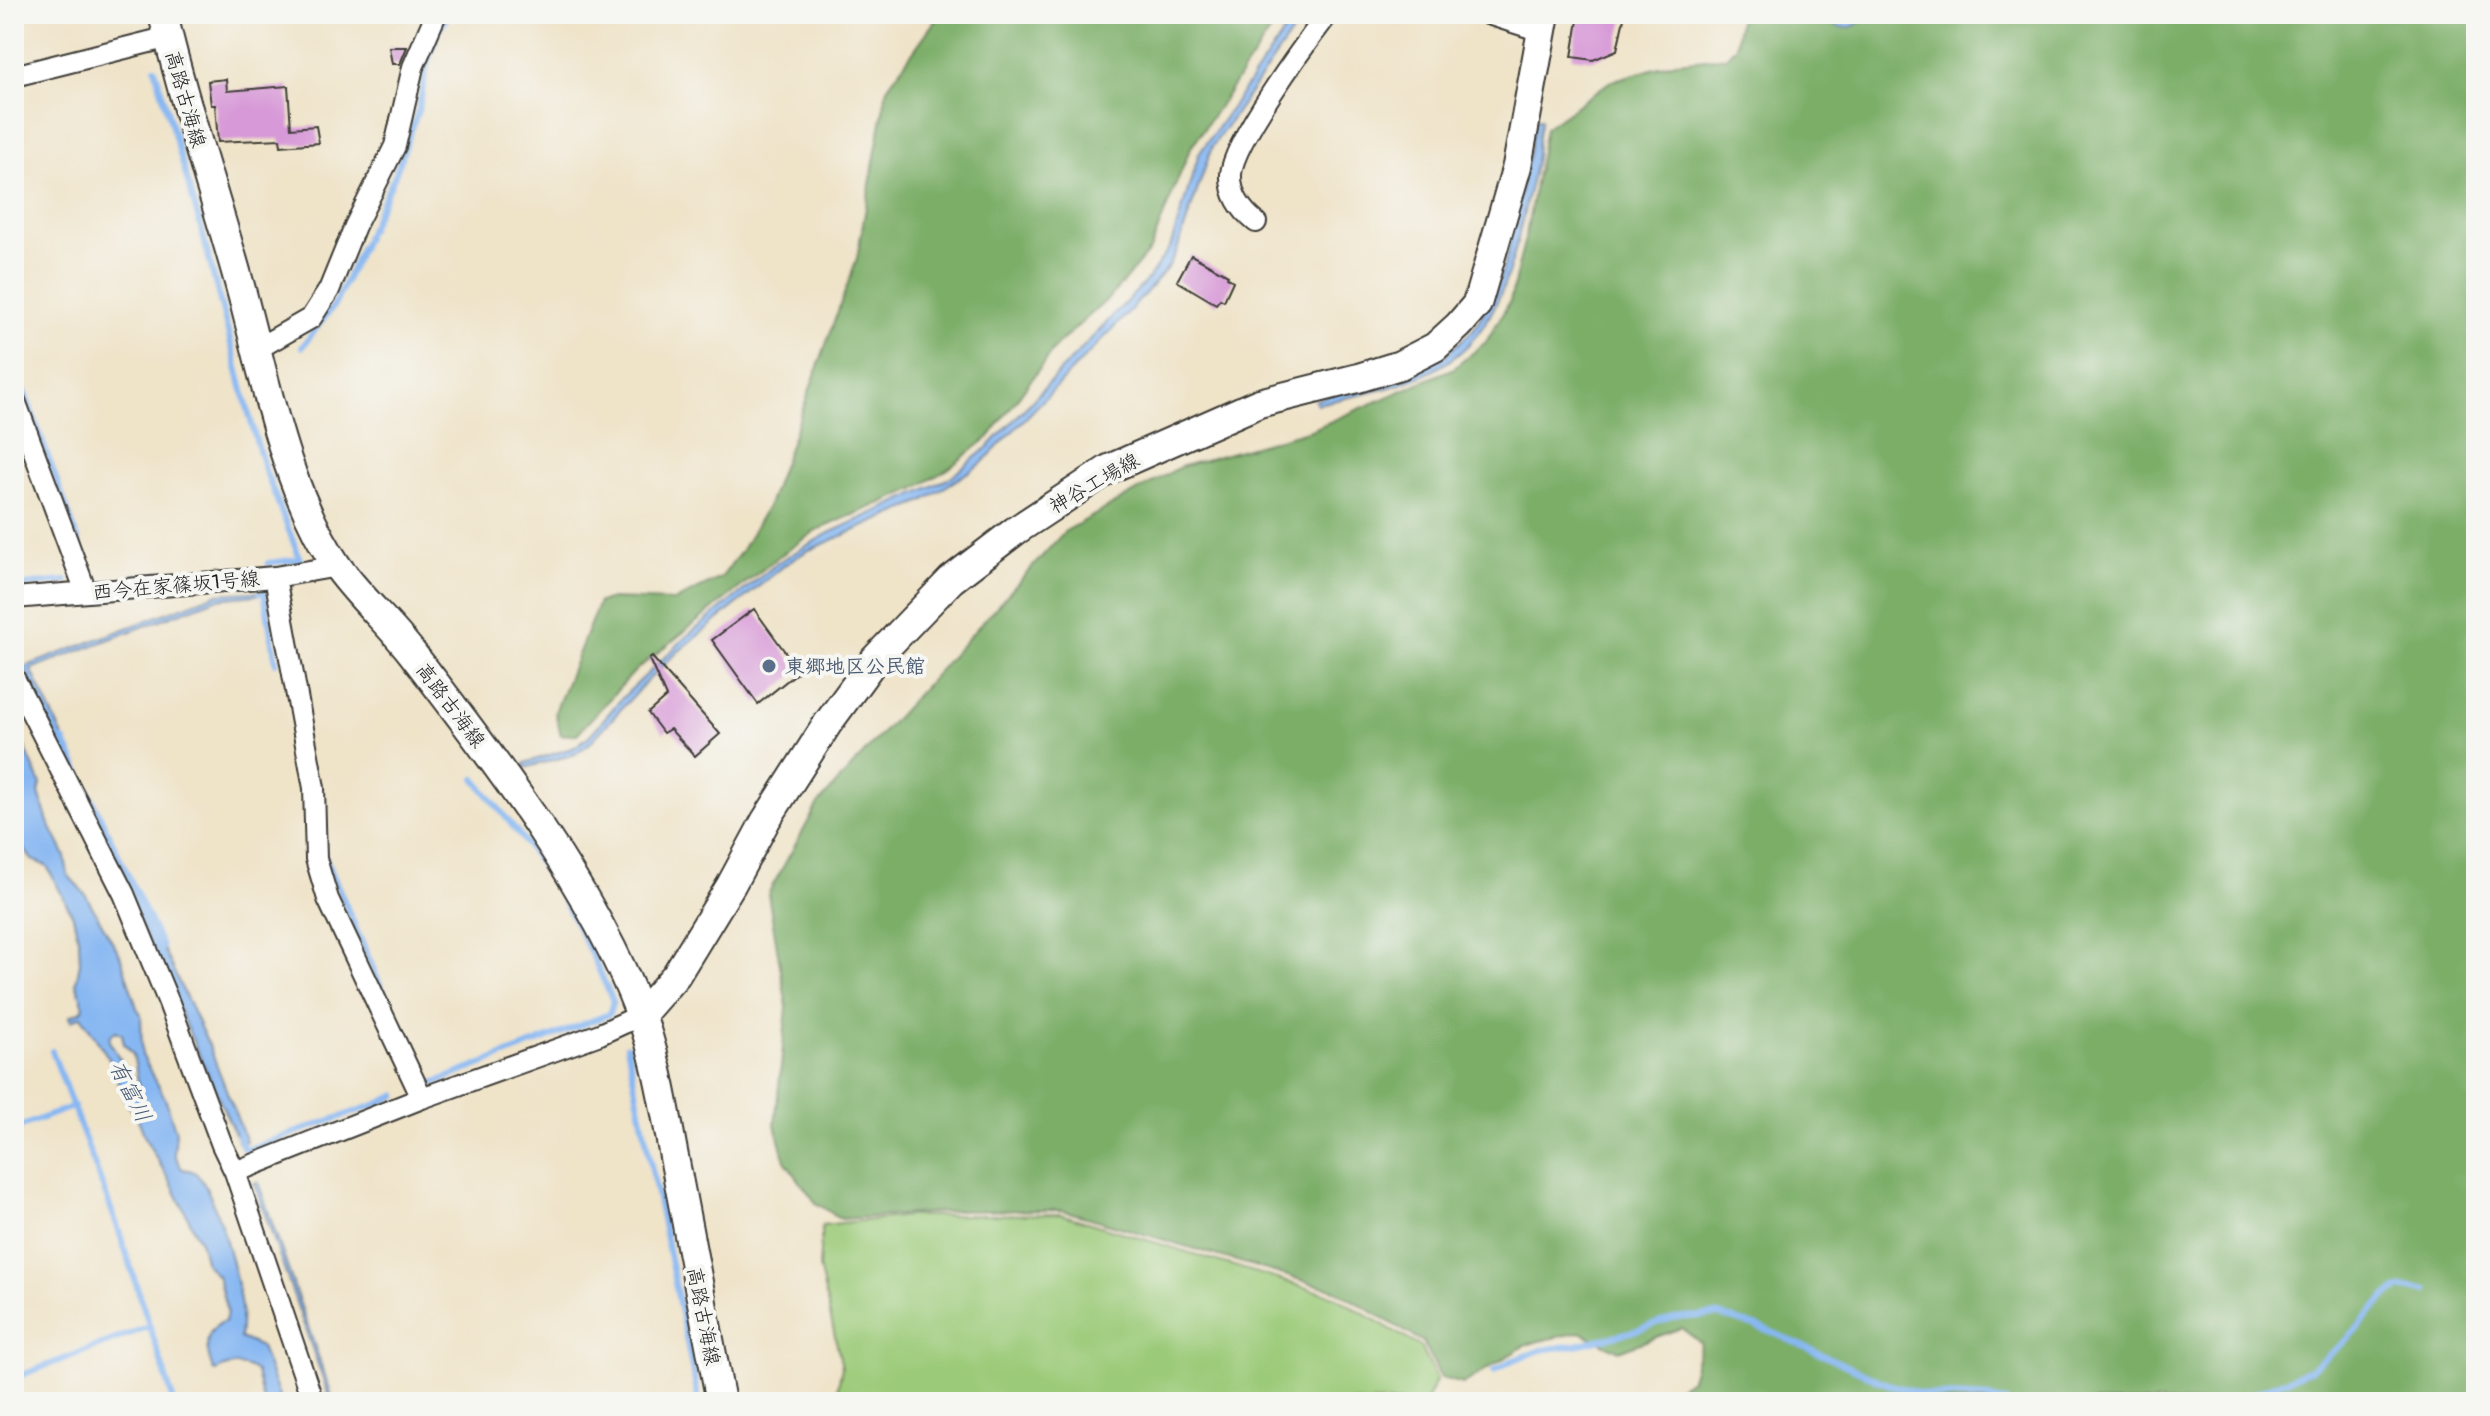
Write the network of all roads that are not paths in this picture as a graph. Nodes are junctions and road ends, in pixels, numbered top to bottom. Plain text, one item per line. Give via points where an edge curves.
1 (436, 14) edge
2 (1328, 14) edge
3 (1488, 14) edge
4 (1543, 22) edge
5 (166, 26) edge
6 (14, 76) edge
7 (1256, 222) dead end
8 (257, 349) junction
9 (14, 398) edge
10 (338, 566) junction
11 (275, 577) junction
12 (86, 592) junction
13 (14, 598) edge
14 (14, 678) edge
15 (641, 1015) junction
16 (422, 1098) junction
17 (235, 1172) junction
18 (313, 1402) edge
19 (721, 1402) edge

1 - 8 street via 413,67 395,146 329,290 311,318
2 - 7 street via 1242,140 1231,174 1234,197
3 - 4 street
4 - 15 main road, 神谷工場線 via 1517,166 1477,304 1459,325 1435,347 1400,365 1259,403 1109,469 951,580 875,659 828,723 676,975
5 - 6 street
5 - 8 main road, 高路古海線
8 - 10 main road, 高路古海線 via 295,482
9 - 12 street
10 - 11 street, 西今在家篠坂1号線
10 - 15 main road, 高路古海線 via 505,777 575,883
11 - 12 street, 西今在家篠坂1号線
11 - 16 street via 314,788 316,859 328,899
12 - 13 street, 西今在家篠坂1号線
14 - 17 street via 124,894
15 - 16 street
15 - 19 main road, 高路古海線
16 - 17 street
17 - 18 street

